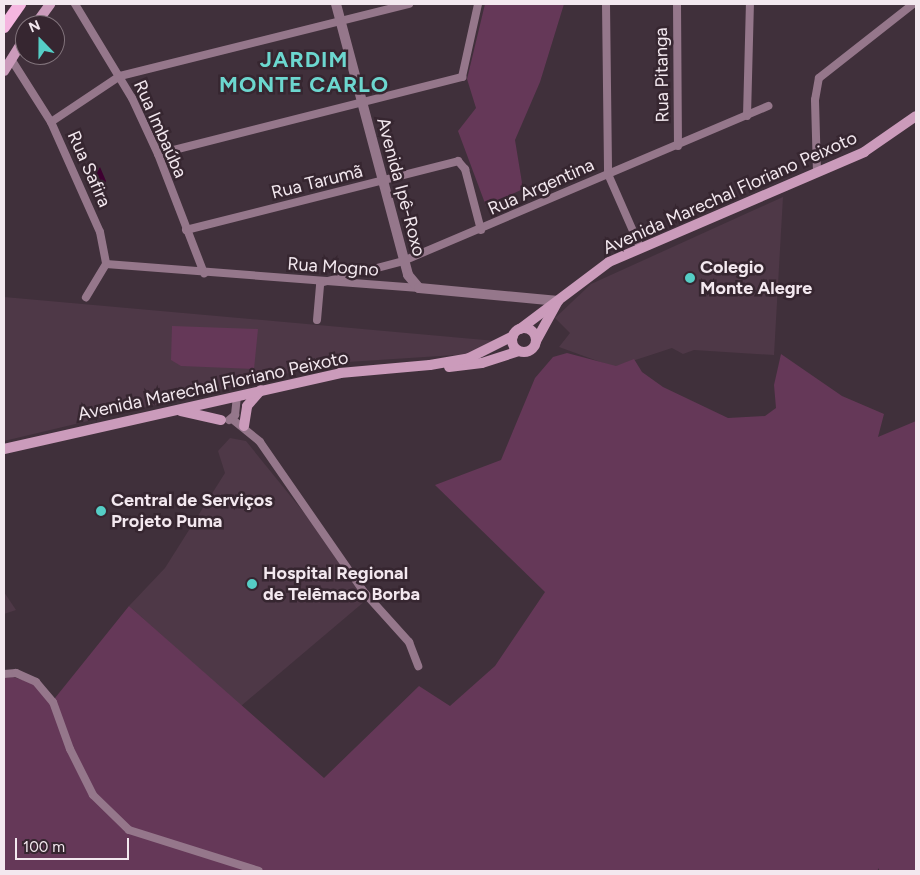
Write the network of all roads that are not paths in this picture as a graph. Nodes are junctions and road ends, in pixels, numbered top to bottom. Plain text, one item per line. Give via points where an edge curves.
1 (20, 4) edge
2 (50, 4) edge
3 (75, 4) edge
4 (336, 4) edge
5 (409, 4) edge
6 (478, 4) edge
7 (606, 4) edge
8 (677, 4) edge
9 (750, 4) edge
10 (913, 4) edge
11 (42, 15) edge
12 (340, 22) junction
13 (4, 27) edge
14 (15, 52) edge
15 (11, 58) junction
16 (4, 71) edge
17 (120, 76) junction
18 (361, 100) junction
19 (768, 106) dead end
20 (748, 116) junction
21 (916, 116) edge
22 (52, 122) junction
23 (678, 146) junction
24 (158, 154) junction
25 (817, 172) junction
26 (608, 174) junction
27 (382, 180) junction
28 (186, 230) junction
29 (481, 230) junction
30 (640, 246) junction
31 (403, 261) junction
32 (106, 264) junction
33 (204, 273) junction
34 (320, 283) junction
35 (419, 288) junction
36 (86, 296) dead end
37 (558, 301) junction
38 (317, 320) dead end
39 (546, 325) junction
40 (519, 330) junction
41 (536, 341) junction
42 (518, 351) junction
43 (430, 365) junction
44 (261, 390) junction
45 (237, 397) junction
46 (203, 405) junction
47 (178, 410) junction
48 (232, 419) junction
49 (221, 420) junction
50 (244, 426) junction
51 (4, 449) edge
52 (418, 666) dead end
53 (4, 674) edge
54 (259, 871) edge

1 - 13 main road
2 - 11 main road
3 - 17 street, Rua Imbaúba
4 - 12 street, Avenida Ipê-Roxo
5 - 12 street
6 - 18 street via 462,77
7 - 26 street
8 - 23 street, Rua Pitanga
9 - 20 street
10 - 25 street via 819,78 815,100
12 - 17 street
12 - 18 street, Avenida Ipê-Roxo
14 - 15 main road
15 - 16 main road
15 - 22 street, Rua Safira
17 - 22 street
17 - 24 street, Rua Imbaúba
18 - 24 street
18 - 27 street, Avenida Ipê-Roxo
19 - 20 street, Rua Argentina
20 - 23 street, Rua Argentina
21 - 25 main road, Avenida Marechal Floriano Peixoto via 876,146
22 - 32 street, Rua Safira via 90,206 104,243
23 - 26 street, Rua Argentina
24 - 28 street, Rua Imbaúba
25 - 30 main road, Avenida Marechal Floriano Peixoto
26 - 29 street, Rua Argentina
26 - 30 street
27 - 28 street, Rua Tarumã
27 - 29 street, Rua Tarumã via 455,161 462,163
27 - 31 street, Avenida Ipê-Roxo
28 - 33 street, Rua Imbaúba
29 - 31 street, Rua Argentina
30 - 37 main road, Avenida Marechal Floriano Peixoto via 595,270
31 - 34 street, Rua Argentina
31 - 35 street, Avenida Ipê-Roxo via 408,275
32 - 33 street, Rua Mogno
32 - 36 street
33 - 34 street, Rua Mogno
34 - 35 street, Rua Mogno
34 - 38 street
35 - 37 street, Rua Mogno
37 - 39 main road, Avenida Marechal Floriano Peixoto
37 - 40 main road, Avenida Marechal Floriano Peixoto
39 - 40 main road
39 - 41 main road, Avenida Marechal Floriano Peixoto
40 - 41 main road via 532,332
40 - 42 main road via 514,346
40 - 43 main road, Avenida Marechal Floriano Peixoto via 477,356
41 - 42 main road via 528,352
42 - 43 main road, Avenida Marechal Floriano Peixoto via 466,366
43 - 44 main road, Avenida Marechal Floriano Peixoto via 340,373
44 - 45 main road, Avenida Marechal Floriano Peixoto
44 - 50 main road via 247,406
45 - 46 main road, Avenida Marechal Floriano Peixoto
45 - 48 street
46 - 47 main road, Avenida Marechal Floriano Peixoto
46 - 49 street
47 - 49 main road
47 - 51 main road, Avenida Marechal Floriano Peixoto
48 - 49 street
48 - 50 street
50 - 52 street via 260,442 363,591 409,642
53 - 54 street via 16,673 36,682 53,702 70,749 93,795 129,830

